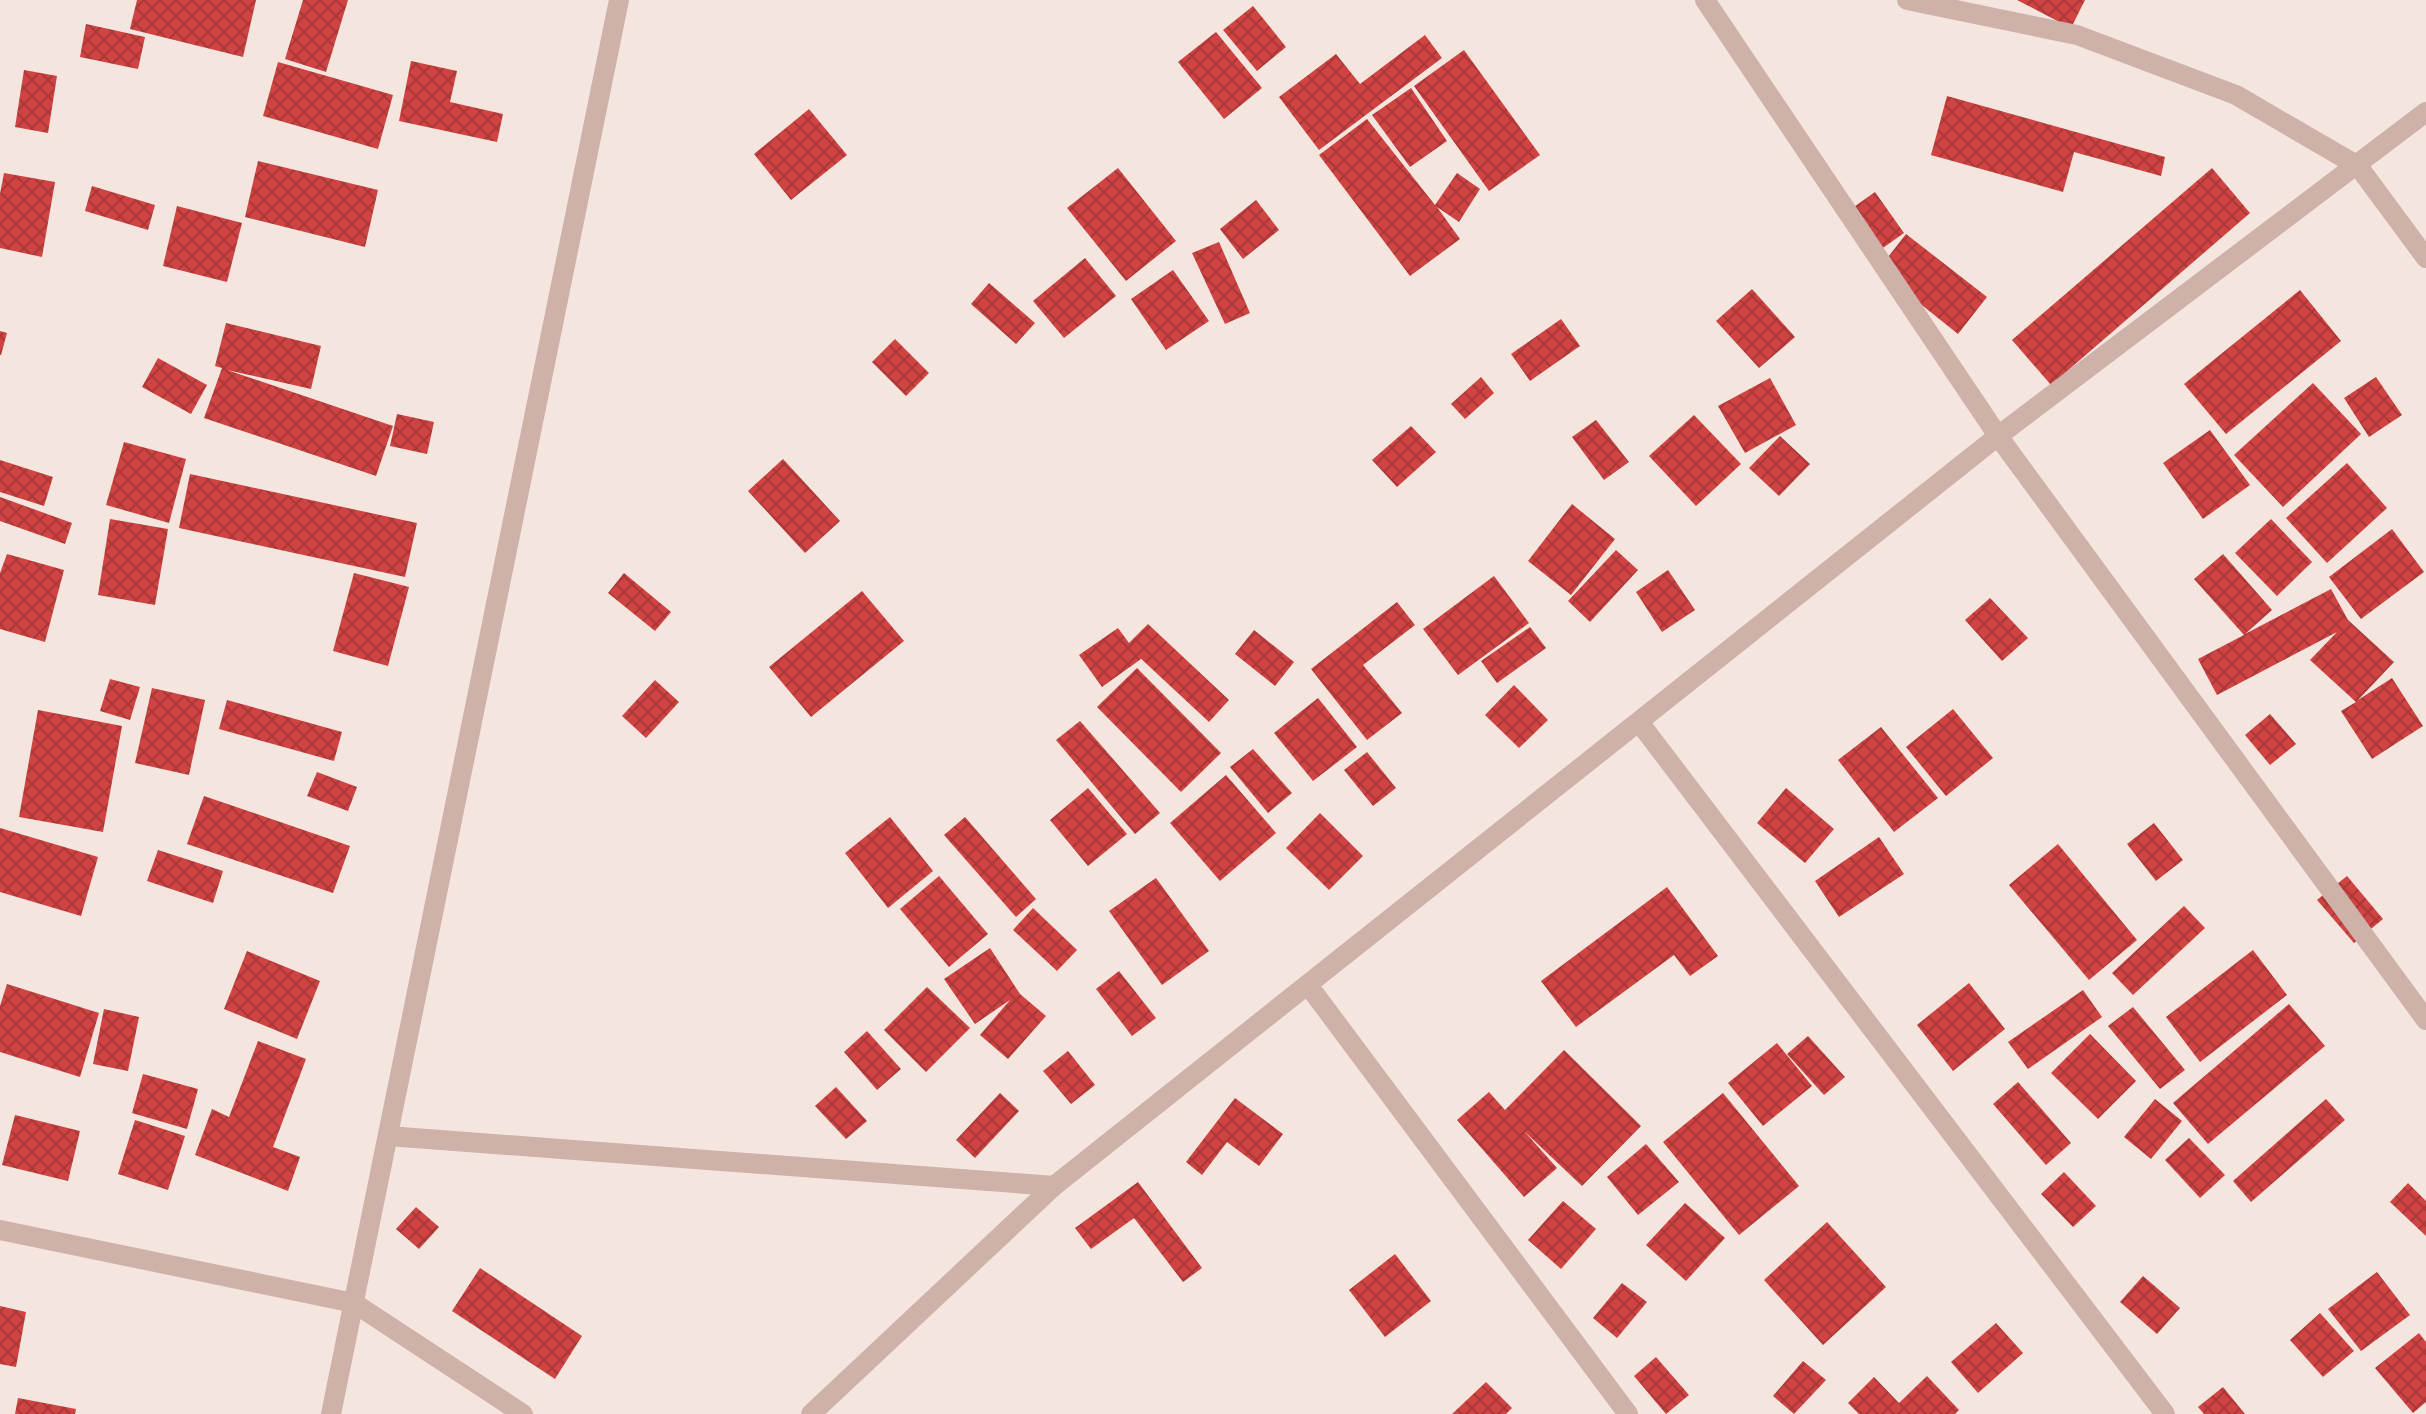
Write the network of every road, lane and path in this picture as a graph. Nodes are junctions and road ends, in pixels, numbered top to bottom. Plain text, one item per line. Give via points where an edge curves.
1 (619, 0) edge
2 (1705, 0) edge
3 (1907, 0) edge
4 (2426, 112) edge
5 (2358, 166) junction
6 (2426, 258) edge
7 (1998, 436) junction
8 (1639, 722) junction
9 (1308, 985) junction
10 (2426, 1020) edge
11 (388, 1136) junction
12 (1054, 1186) junction
13 (0, 1230) edge
14 (354, 1303) junction
15 (331, 1414) edge
16 (523, 1414) edge
17 (811, 1414) edge
18 (1628, 1414) edge
19 (2165, 1414) edge

1 - 11 street
2 - 7 street
3 - 5 street via 2077,35 2236,95
4 - 5 street
5 - 6 street
5 - 7 street
7 - 8 street
7 - 10 street
8 - 9 street
8 - 19 street
9 - 12 street
9 - 18 street
11 - 12 street
11 - 14 street
12 - 17 street
13 - 14 street
14 - 15 street
14 - 16 street

